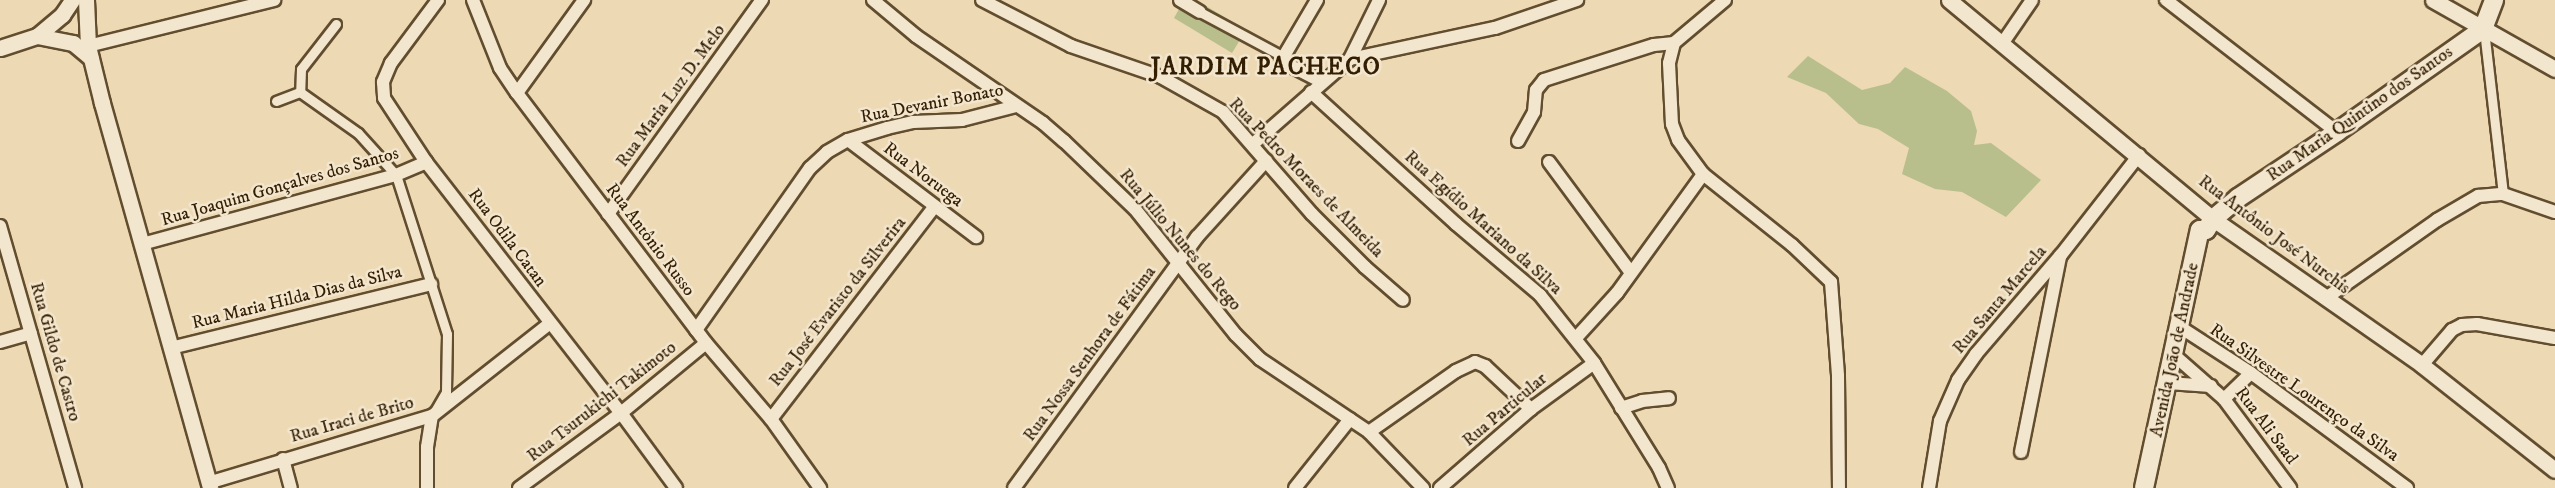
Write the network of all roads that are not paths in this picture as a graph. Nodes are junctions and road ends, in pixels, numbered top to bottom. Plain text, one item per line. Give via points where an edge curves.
1 (72, 0) edge
2 (86, 0) edge
3 (274, 0) edge
4 (438, 0) edge
5 (584, 0) edge
6 (762, 0) edge
7 (873, 0) edge
8 (982, 0) edge
9 (1180, 0) edge
10 (1317, 0) edge
11 (1379, 0) edge
12 (1577, 0) edge
13 (1725, 0) edge
14 (1949, 0) edge
15 (2032, 0) edge
16 (2166, 0) edge
17 (2433, 0) edge
18 (2494, 0) edge
19 (478, 3) edge
20 (1200, 12) joint
21 (336, 24) dead end
22 (2484, 30) junction
23 (37, 36) junction
24 (1674, 43) junction
25 (2002, 44) junction
26 (0, 48) edge
27 (90, 52) junction
28 (1284, 57) junction
29 (1350, 59) junction
30 (2555, 69) edge
31 (1322, 82) junction
32 (300, 92) junction
33 (1311, 92) junction
34 (517, 93) junction
35 (276, 101) dead end
36 (1016, 106) junction
37 (2337, 132) junction
38 (848, 140) junction
39 (1518, 141) dead end
40 (1253, 144) junction
41 (2139, 155) junction
42 (1266, 160) junction
43 (426, 162) junction
44 (1549, 162) dead end
45 (1703, 174) junction
46 (396, 175) junction
47 (2503, 194) junction
48 (934, 207) junction
49 (2555, 212) edge
50 (608, 214) junction
51 (2213, 219) junction
52 (0, 226) edge
53 (976, 237) dead end
54 (142, 244) junction
55 (2061, 255) junction
56 (1179, 263) junction
57 (1632, 273) junction
58 (431, 284) junction
59 (2326, 298) junction
60 (1404, 300) dead end
61 (549, 324) junction
62 (2180, 327) junction
63 (696, 330) junction
64 (31, 333) junction
65 (1576, 338) junction
66 (2555, 338) edge
67 (0, 342) edge
68 (706, 343) junction
69 (171, 348) junction
70 (2174, 355) junction
71 (1594, 363) junction
72 (2422, 366) junction
73 (2251, 373) junction
74 (2168, 383) junction
75 (2211, 386) junction
76 (1669, 398) dead end
77 (2224, 399) junction
78 (1621, 408) junction
79 (1531, 409) junction
80 (621, 413) junction
81 (432, 416) junction
82 (771, 419) junction
83 (1350, 419) junction
84 (1369, 432) junction
85 (2021, 452) dead end
86 (283, 459) junction
87 (2555, 470) edge
88 (209, 485) edge
89 (524, 487) edge
90 (75, 488) edge
91 (291, 488) edge
92 (427, 488) edge
93 (676, 488) edge
94 (820, 488) edge
95 (1014, 488) edge
96 (1295, 488) edge
97 (1423, 488) edge
98 (1440, 488) edge
99 (1668, 488) edge
100 (1839, 488) edge
101 (1929, 488) edge
102 (2144, 488) edge
103 (2290, 488) edge
104 (2407, 488) edge

1 - 23 street via 62,15
2 - 27 street
3 - 27 street
4 - 43 street, Rua Odila Catan via 391,63 383,82 384,98
5 - 34 street
6 - 50 street, Rua Maria Luz D. Melo
7 - 36 street, Rua Júlio Nunes do Rego via 916,36
8 - 40 street, Rua Pedro Moraes de Almeida via 1071,46 1161,77 1191,92 1223,112
9 - 20 street
10 - 28 street
11 - 29 street
12 - 29 street via 1495,28
13 - 24 street
14 - 25 street, Rua Antônio José Nurchis
15 - 25 street
16 - 37 street
17 - 22 street
18 - 22 main road
19 - 34 street, Rua Antônio Russo via 501,68
20 - 28 street
21 - 32 street via 301,69
22 - 30 street
22 - 37 main road, Rua Maria Quintino dos Santos
22 - 47 street
23 - 26 street
23 - 27 street via 73,43
24 - 39 street via 1654,45 1544,80 1536,90 1534,112
24 - 45 street via 1669,63 1672,124 1678,140
25 - 41 street, Rua Antônio José Nurchis
27 - 54 street
28 - 31 street via 1281,61
29 - 31 street
31 - 33 street
32 - 35 street
32 - 46 street via 358,133
33 - 40 street
33 - 65 street, Rua Egídio Mariano da Silva via 1540,295
34 - 50 street, Rua Antônio Russo
36 - 38 street, Rua Devanir Bonato via 962,120 913,122
36 - 56 street, Rua Júlio Nunes do Rego via 1043,123 1113,185
37 - 51 main road, Rua Maria Quintino dos Santos
38 - 48 street, Rua Noruega
38 - 63 street, Rua Devanir Bonato via 810,168
40 - 42 street, Rua Pedro Moraes de Almeida
41 - 51 street, Rua Antônio José Nurchis
41 - 55 street, Rua Santa Marcela
42 - 56 street, Rua Nossa Senhora de Fátima
42 - 60 street, Rua Pedro Moraes de Almeida via 1312,214
43 - 46 street, Rua Joaquim Gonçalves dos Santos
43 - 61 street, Rua Odila Catan
44 - 57 street
45 - 57 street
45 - 100 street via 1792,245 1831,282 1838,376
46 - 54 street, Rua Joaquim Gonçalves dos Santos
46 - 58 street
47 - 49 street
47 - 59 street via 2478,196 2463,203
48 - 53 street, Rua Noruega
48 - 82 street, Rua José Evaristo da Silverira
50 - 63 street, Rua Antônio Russo
51 - 59 street, Rua Antônio José Nurchis
51 - 62 main road, Avenida João de Andrade via 2206,230 2200,230
52 - 64 street, Rua Gildo de Castro
54 - 69 street
55 - 85 street
55 - 101 street, Rua Santa Marcela via 1958,380 1940,421
56 - 83 street, Rua Júlio Nunes do Rego via 1260,359
56 - 95 street, Rua Nossa Senhora de Fátima
57 - 65 street
58 - 69 street, Rua Maria Hilda Dias da Silva
58 - 81 street via 447,334 446,392
59 - 72 street, Rua Antônio José Nurchis
61 - 80 street, Rua Odila Catan
61 - 81 street, Rua Iraci de Brito
62 - 70 main road, Avenida João de Andrade
62 - 73 street, Rua Silvestre Lourenço da Silva
63 - 68 street, Rua Antônio Russo
64 - 67 street
64 - 90 street, Rua Gildo de Castro
65 - 71 street, Rua Egídio Mariano da Silva
66 - 72 street via 2477,324 2462,325 2452,330
68 - 80 street, Rua Tsurukichi Takimoto
68 - 82 street, Rua Antônio Russo
69 - 88 street
70 - 74 main road, Avenida João de Andrade
70 - 75 street, Rua Ali Saad
71 - 78 street, Rua Egídio Mariano da Silva
71 - 79 street, Rua Particular
72 - 87 street, Rua Antônio José Nurchis
73 - 77 street
73 - 104 street, Rua Silvestre Lourenço da Silva
74 - 75 street, Rua Ali Saad
74 - 102 main road, Avenida João de Andrade
75 - 77 street, Rua Ali Saad
76 - 78 street
77 - 103 street, Rua Ali Saad
78 - 99 street, Rua Egídio Mariano da Silva
79 - 84 street via 1485,366 1475,362
79 - 98 street, Rua Particular
80 - 89 street, Rua Tsurukichi Takimoto
80 - 93 street, Rua Odila Catan
81 - 86 street, Rua Iraci de Brito
81 - 92 street
82 - 94 street, Rua Antônio Russo
83 - 84 street, Rua Júlio Nunes do Rego
83 - 96 street
84 - 97 street, Rua Júlio Nunes do Rego
86 - 88 street, Rua Iraci de Brito
86 - 91 street

